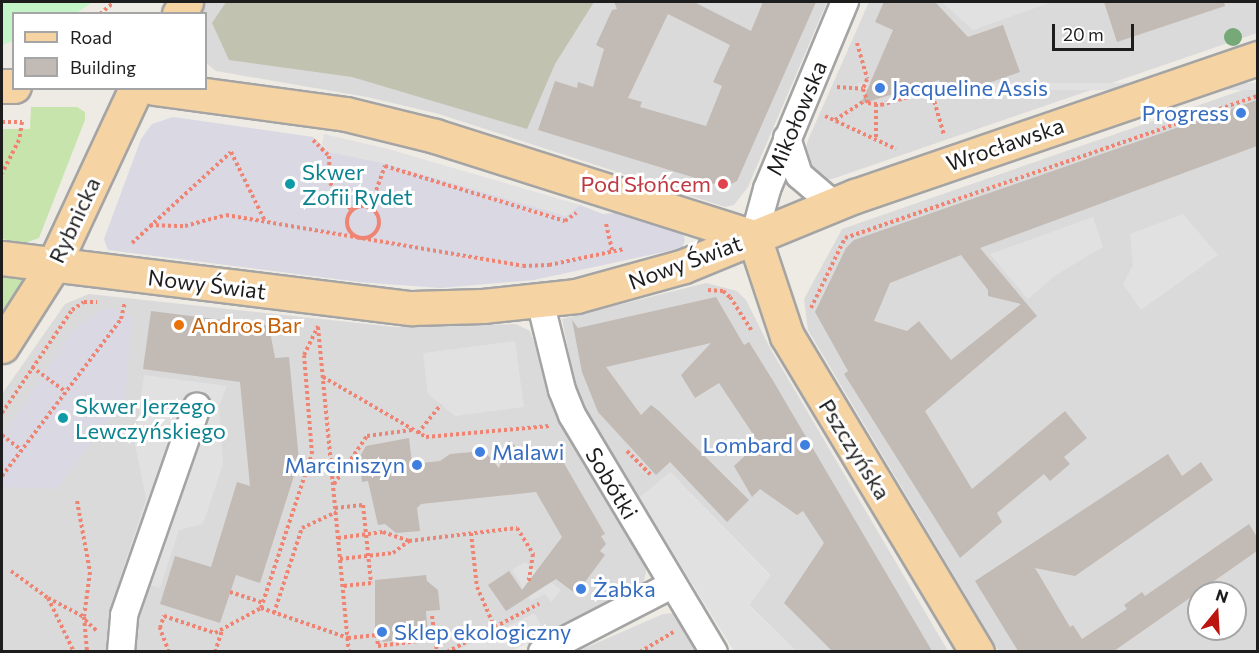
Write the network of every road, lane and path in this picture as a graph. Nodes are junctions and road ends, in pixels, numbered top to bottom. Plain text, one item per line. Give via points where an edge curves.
1 (114, 2) edge
2 (845, 2) edge
3 (102, 12) edge
4 (855, 37) dead end
5 (1257, 58) edge
6 (834, 86) dead end
7 (863, 89) junction
8 (135, 90) edge
9 (169, 90) edge
10 (1257, 96) edge
11 (866, 100) junction
12 (876, 104) junction
13 (822, 115) dead end
14 (836, 120) junction
15 (2, 122) edge
16 (944, 136) dead end
17 (787, 138) junction
18 (876, 139) junction
19 (896, 149) dead end
20 (328, 156) dead end
21 (2, 173) edge
22 (833, 204) junction
23 (370, 207) junction
24 (351, 210) junction
25 (586, 217) dead end
26 (597, 220) dead end
27 (266, 222) junction
28 (150, 225) junction
29 (754, 237) junction
30 (361, 238) junction
31 (844, 238) dead end
32 (127, 248) dead end
33 (630, 248) dead end
34 (612, 251) junction
35 (2, 258) edge
36 (53, 266) junction
37 (700, 292) dead end
38 (540, 301) junction
39 (104, 302) dead end
40 (114, 302) dead end
41 (125, 302) junction
42 (134, 303) dead end
43 (308, 323) dead end
44 (318, 326) junction
45 (326, 327) dead end
46 (753, 333) dead end
47 (2, 346) edge
48 (32, 367) junction
49 (323, 377) junction
50 (66, 392) junction
51 (441, 405) dead end
52 (197, 406) dead end
53 (2, 413) edge
54 (550, 417) dead end
55 (554, 426) dead end
56 (545, 427) dead end
57 (416, 431) junction
58 (2, 435) edge
59 (21, 450) junction
60 (2, 476) edge
61 (333, 484) junction
62 (77, 501) dead end
63 (335, 510) junction
64 (471, 533) junction
65 (366, 534) junction
66 (338, 538) junction
67 (409, 540) junction
68 (368, 556) junction
69 (340, 559) junction
70 (11, 571) dead end
71 (528, 584) dead end
72 (672, 585) junction
73 (343, 586) junction
74 (230, 592) dead end
75 (48, 598) junction
76 (263, 603) junction
77 (539, 604) dead end
78 (261, 608) junction
79 (274, 613) junction
80 (432, 616) dead end
81 (84, 617) junction
82 (494, 626) junction
83 (222, 630) junction
84 (681, 638) dead end
85 (348, 639) junction
86 (435, 639) junction
87 (74, 651) edge
88 (87, 651) edge
89 (122, 651) edge
90 (169, 651) edge
91 (215, 651) edge
92 (349, 651) edge
93 (437, 651) edge
94 (447, 651) edge
95 (542, 651) edge
96 (640, 651) edge
97 (714, 651) edge
98 (977, 651) edge

1 - 3 path
2 - 17 street, Mikołowska
4 - 7 path via 867,79
5 - 22 main road, Wrocławska
6 - 7 path
7 - 11 path
8 - 36 main road, Rybnicka
9 - 29 main road, Nowy Świat via 346,114 435,136
10 - 31 path
11 - 12 path
11 - 14 path
12 - 16 path via 931,90
12 - 18 path
13 - 14 path
14 - 18 path
15 - 21 path via 22,122 20,140
17 - 22 street via 799,174
17 - 29 street, Mikołowska via 761,204
18 - 19 path
20 - 24 path via 330,183
22 - 29 main road, Wrocławska
23 - 24 path
23 - 25 path via 385,166 565,221 576,213
23 - 30 path via 379,224 375,233
24 - 30 path via 347,225
26 - 34 path via 607,224
27 - 28 path via 226,215 185,226
27 - 28 path via 231,152
27 - 30 path
28 - 32 path
29 - 38 main road, Nowy Świat via 650,277
29 - 98 main road, Pszczyńska via 787,336
30 - 34 path via 523,266 549,265
33 - 34 path
35 - 36 main road, Nowy Świat
36 - 38 main road, Nowy Świat via 412,308
36 - 47 main road, Rybnicka
37 - 46 path via 723,291
38 - 72 street, Sobótki via 572,415
39 - 48 path via 84,302 72,310
40 - 41 path
41 - 42 path
41 - 50 path via 121,319
43 - 44 path
44 - 45 path
44 - 49 path
44 - 76 path via 304,355 312,454
48 - 50 path
48 - 53 path
49 - 57 path
49 - 61 path
50 - 59 path
51 - 57 path
52 - 89 street via 124,615
54 - 55 path
56 - 57 path via 426,437
57 - 61 path via 367,436
58 - 59 path
59 - 60 path
61 - 63 path
62 - 81 path via 90,573
63 - 65 path via 363,506
63 - 66 path
63 - 79 path via 302,528
64 - 67 path
64 - 71 path via 517,528 533,554
64 - 82 path via 477,586
65 - 66 path
65 - 67 path via 383,532
65 - 68 path
66 - 69 path
67 - 68 path via 393,553
68 - 69 path
68 - 73 path via 371,583
69 - 73 path
70 - 75 path
72 - 95 street
72 - 97 street, Sobótki
73 - 85 path
74 - 76 path
75 - 81 path
75 - 87 path
76 - 78 path
77 - 82 path
78 - 79 path
78 - 83 path
79 - 85 path
80 - 86 path
81 - 88 path
82 - 94 path
83 - 90 path via 215,633 164,616 160,628
83 - 91 path
84 - 96 path via 675,631
85 - 86 path via 377,635 378,646
85 - 92 path
86 - 93 path

